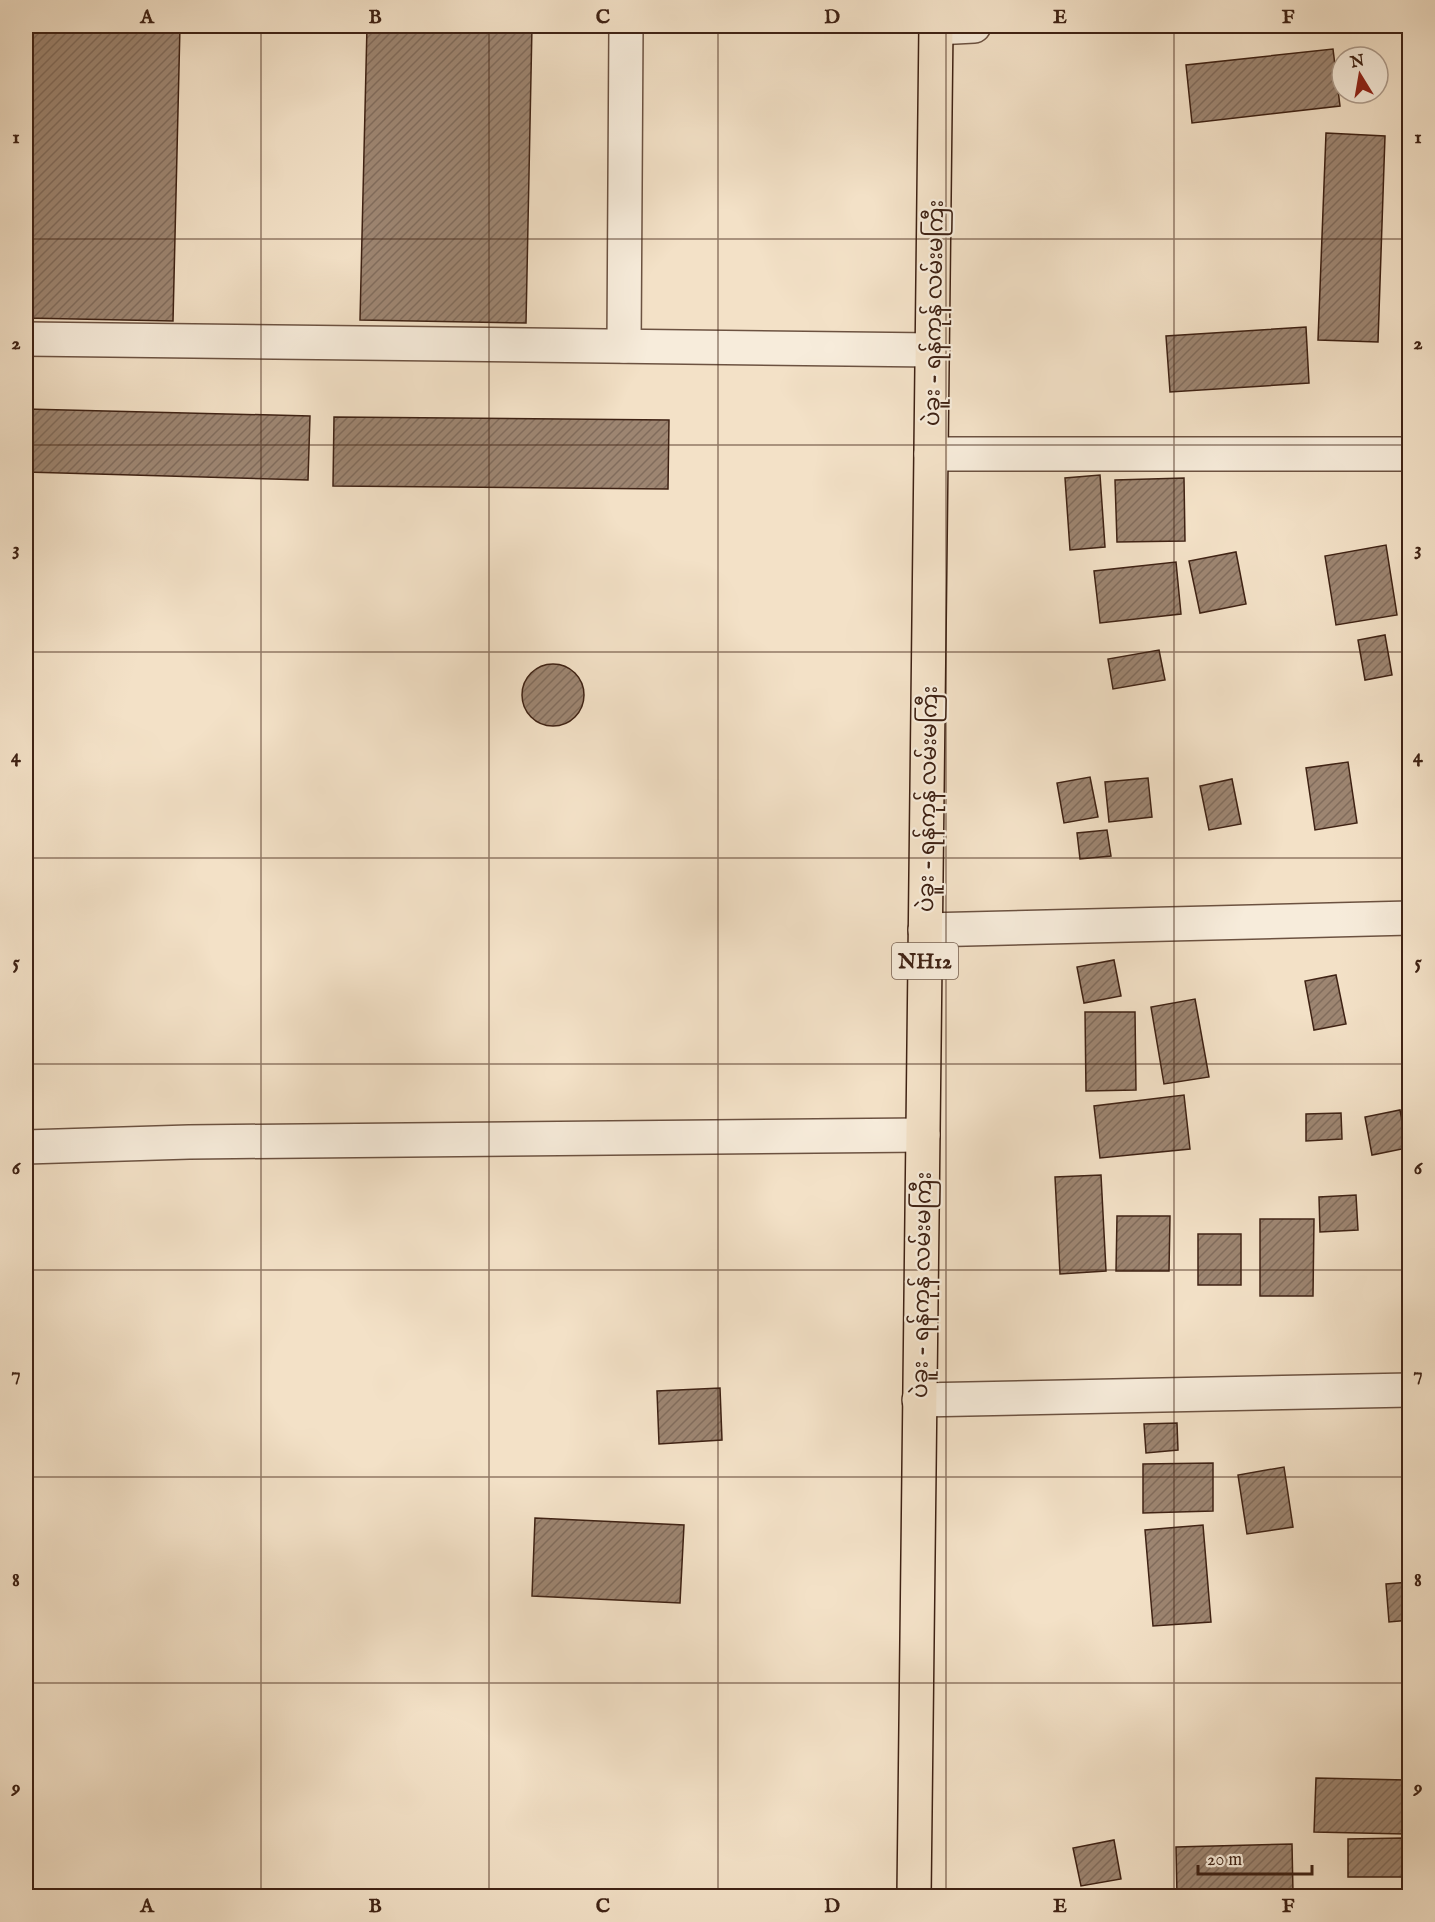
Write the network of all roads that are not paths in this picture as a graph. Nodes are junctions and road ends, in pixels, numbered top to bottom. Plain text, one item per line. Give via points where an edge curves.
1 (626, 26) edge
2 (974, 26) edge
3 (936, 27) edge
4 (26, 339) edge
5 (624, 346) junction
6 (933, 350) junction
7 (931, 454) junction
8 (1410, 454) edge
9 (1410, 918) edge
10 (925, 930) junction
11 (923, 1135) junction
12 (26, 1147) edge
13 (1410, 1389) edge
14 (920, 1400) junction
15 (914, 1896) edge

1 - 5 street
2 - 3 street
3 - 6 highway, ပဲခူး - ရန်ကုန် လမ်းမကြီး / NH12
4 - 5 street
5 - 6 street
6 - 7 highway, ပဲခူး - ရန်ကုန် လမ်းမကြီး / NH12
7 - 8 street
7 - 10 highway, ပဲခူး - ရန်ကုန် လမ်းမကြီး / NH12
9 - 10 street
10 - 11 highway, ပဲခူး - ရန်ကုန် လမ်းမကြီး / NH12
11 - 12 street
11 - 14 highway, ပဲခူး - ရန်ကုန် လမ်းမကြီး / NH12
13 - 14 street
14 - 15 highway, ပဲခူး - ရန်ကုန် လမ်းမကြီး / NH12

